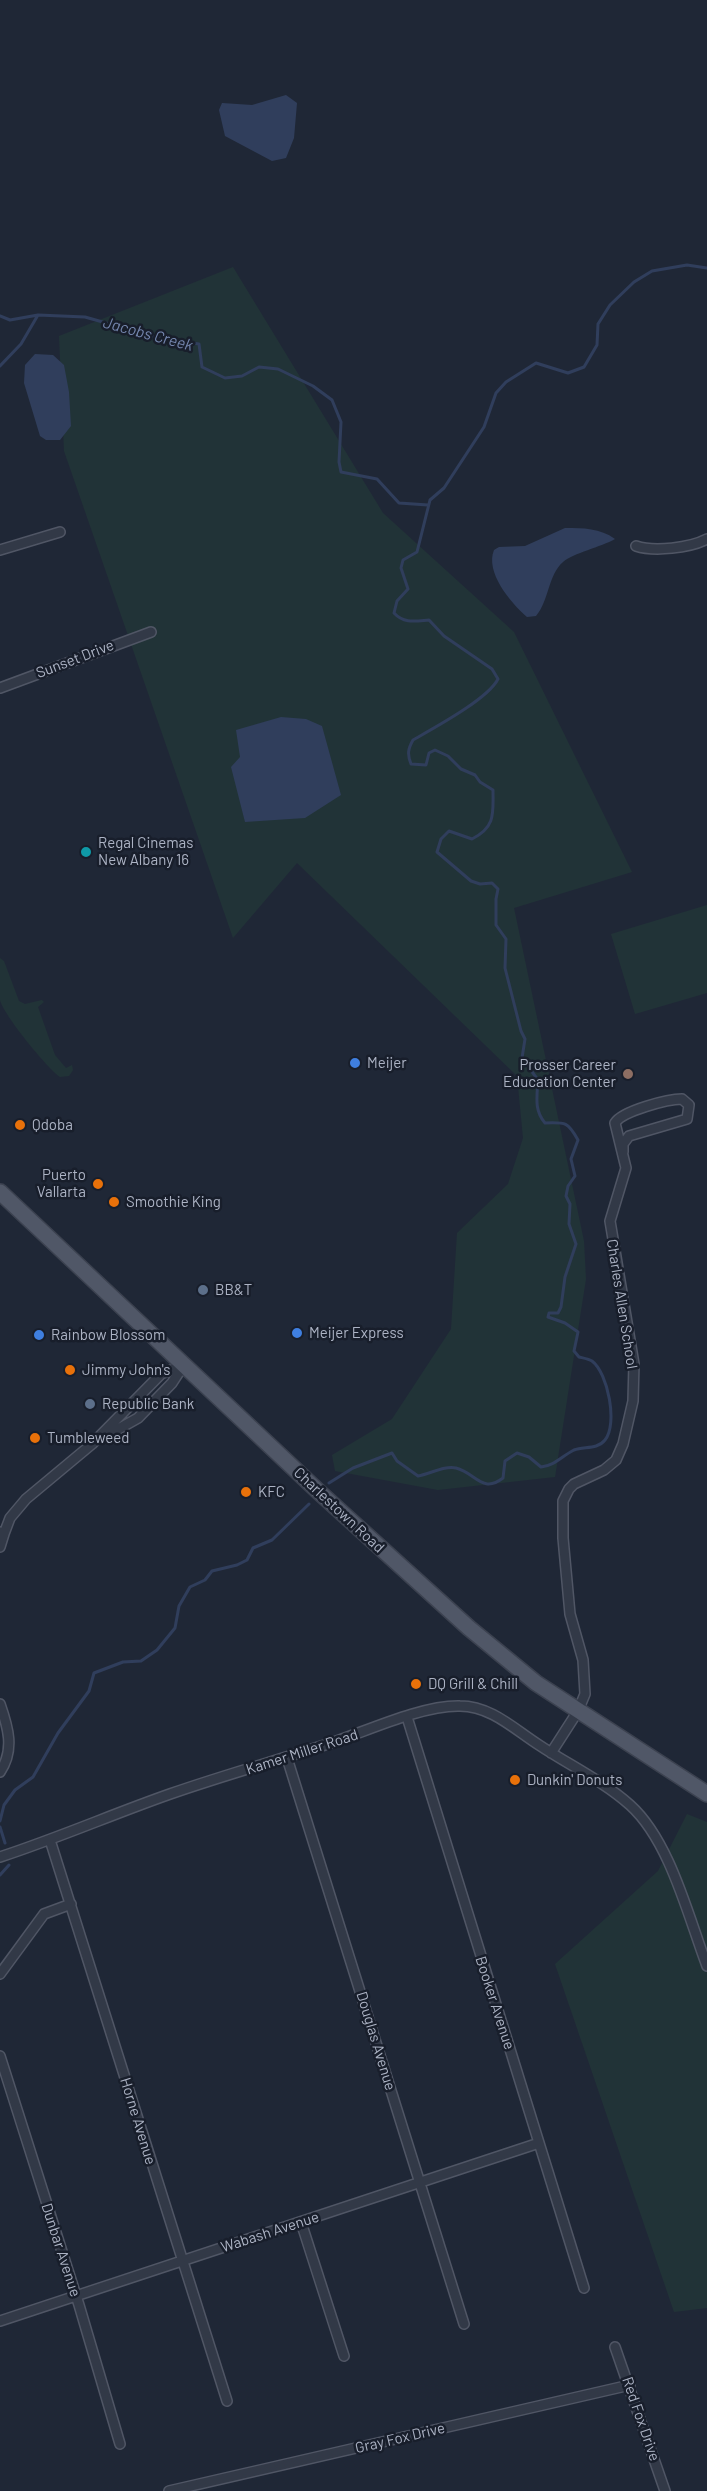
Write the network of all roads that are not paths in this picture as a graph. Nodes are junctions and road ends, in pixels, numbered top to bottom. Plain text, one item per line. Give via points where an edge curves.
1 (60, 532) dead end
2 (707, 539) edge
3 (636, 546) dead end
4 (0, 550) edge
5 (151, 632) dead end
6 (0, 687) edge
7 (623, 1152) junction
8 (0, 1191) edge
9 (184, 1365) junction
10 (96, 1441) junction
11 (2, 1533) edge
12 (0, 1547) edge
13 (0, 1704) edge
14 (578, 1711) junction
15 (407, 1717) junction
16 (551, 1753) junction
17 (287, 1758) junction
18 (0, 1772) edge
19 (707, 1794) edge
20 (50, 1840) junction
21 (0, 1857) edge
22 (71, 1904) junction
23 (707, 1966) edge
24 (0, 1974) edge
25 (0, 2056) edge
26 (539, 2143) junction
27 (420, 2183) junction
28 (301, 2222) junction
29 (182, 2260) junction
30 (584, 2288) dead end
31 (76, 2297) junction
32 (0, 2322) edge
33 (464, 2324) dead end
34 (615, 2347) dead end
35 (344, 2356) dead end
36 (630, 2385) junction
37 (227, 2401) dead end
38 (120, 2444) dead end
39 (169, 2491) edge
40 (665, 2491) edge

1 - 4 street
2 - 3 street via 658,549
5 - 6 street, Sunset Drive
7 - 7 street, Charles Allen School via 629,1136 687,1119 689,1105 677,1099 621,1116 615,1128
7 - 14 street, Charles Allen School via 626,1168 610,1221 633,1358 633,1401 616,1460 574,1484 561,1509 570,1614 585,1671 585,1694
8 - 9 main road, Charlestown Road
9 - 10 street via 161,1374
9 - 10 street via 138,1418
9 - 14 main road, Charlestown Road via 469,1628 536,1683
10 - 11 street via 26,1499
11 - 12 street
13 - 18 street via 9,1734 6,1764
14 - 16 street
14 - 19 main road, Charlestown Road
15 - 16 street, Kamer Miller Road via 445,1707 474,1707 500,1717
15 - 17 street, Kamer Miller Road
15 - 26 street, Booker Avenue
16 - 23 street, Kamer Miller Road via 618,1795 651,1828 666,1856
17 - 20 street, Kamer Miller Road via 172,1794
17 - 27 street, Douglas Avenue
20 - 21 street, Kamer Miller Road
20 - 22 street, Horne Avenue
22 - 24 street via 44,1914
22 - 29 street, Horne Avenue
25 - 31 street, Dunbar Avenue
26 - 27 street, Wabash Avenue
26 - 30 street, Booker Avenue
27 - 28 street, Wabash Avenue
27 - 33 street, Douglas Avenue
28 - 29 street, Wabash Avenue
28 - 35 street
29 - 31 street, Wabash Avenue
29 - 37 street, Horne Avenue
31 - 32 street, Wabash Avenue
31 - 38 street, Dunbar Avenue
34 - 36 street, Red Fox Drive
36 - 39 street, Gray Fox Drive
36 - 40 street, Red Fox Drive

